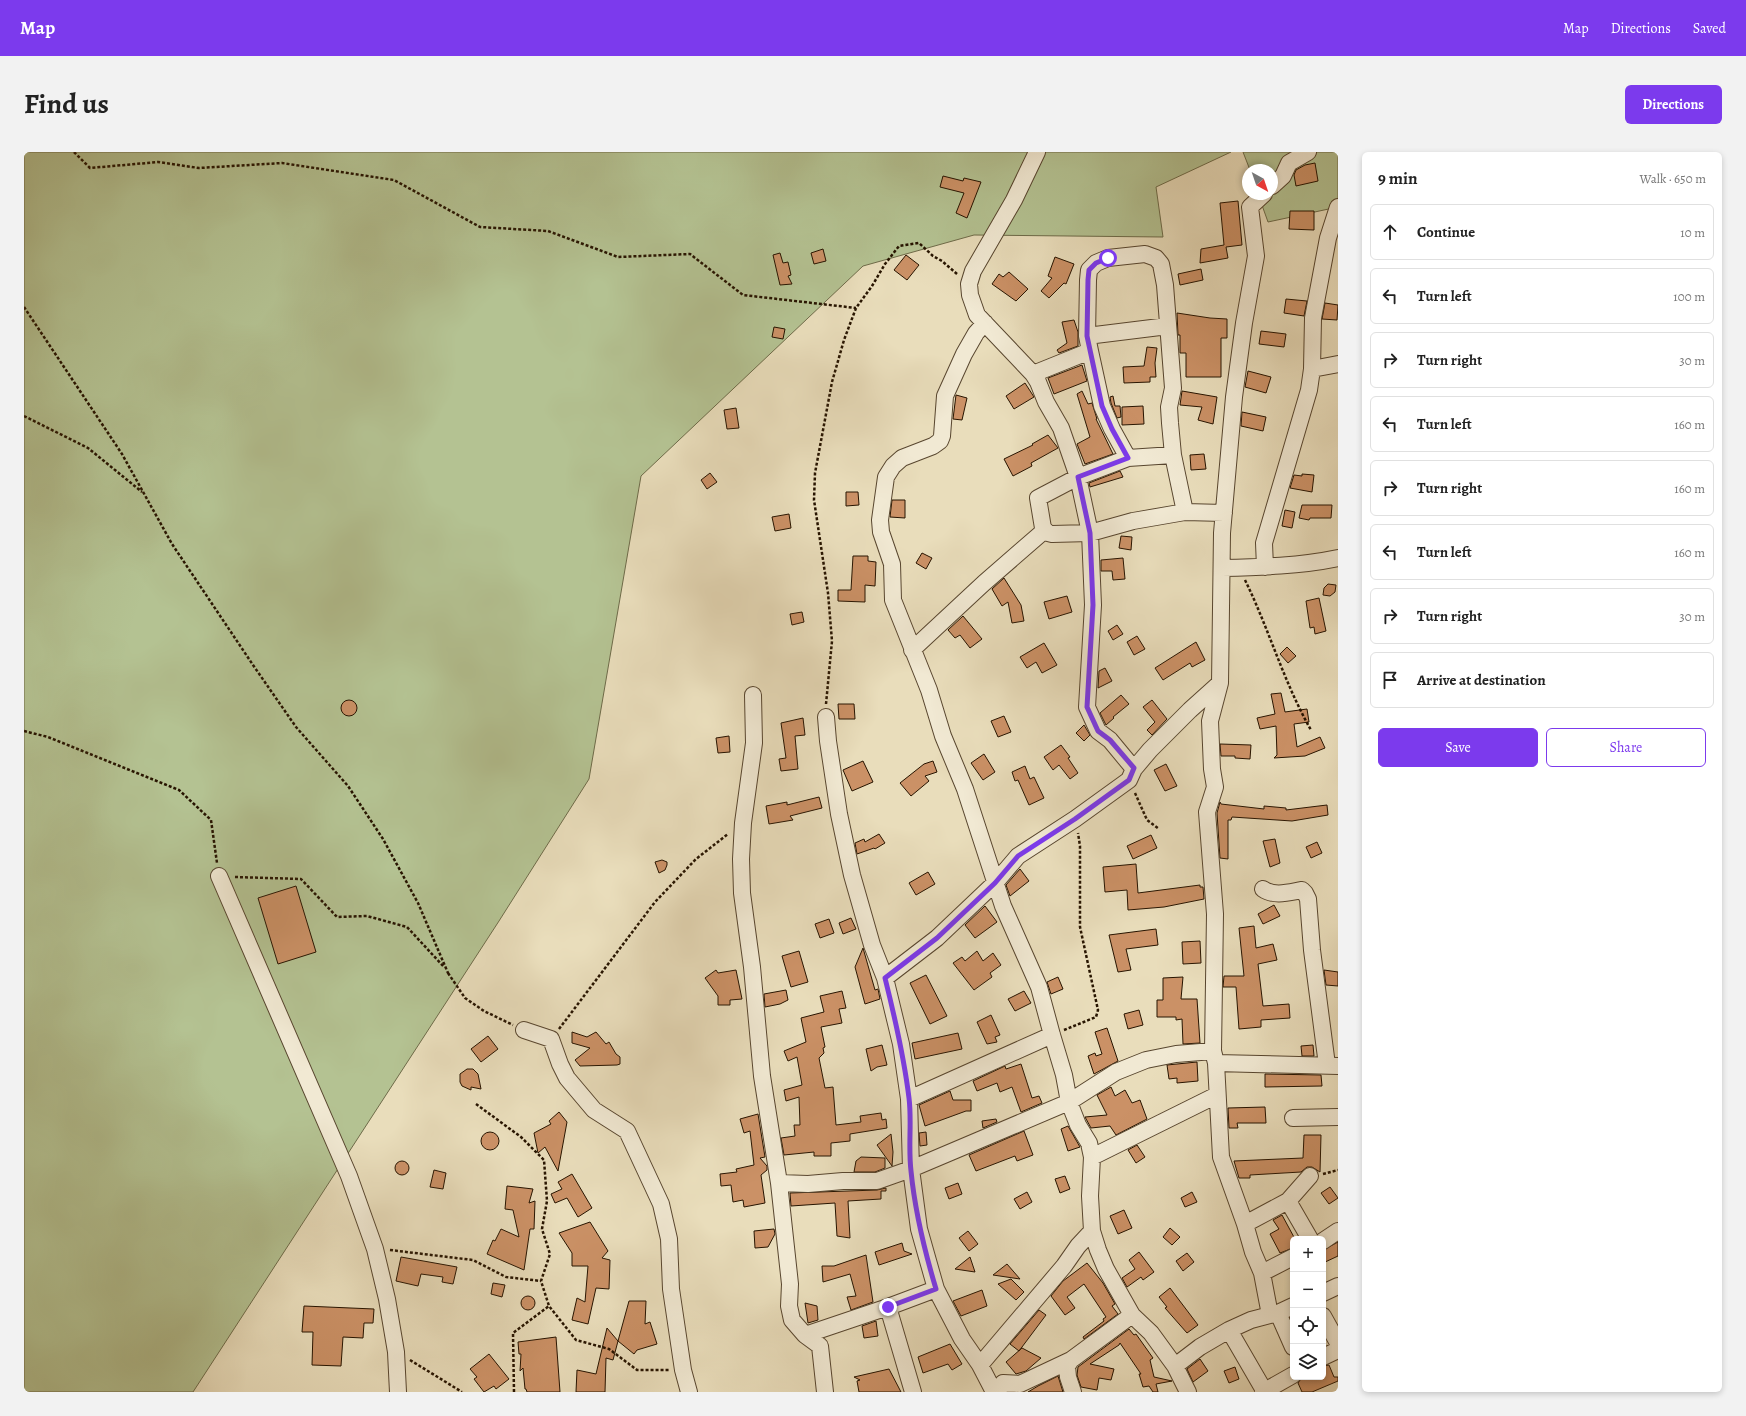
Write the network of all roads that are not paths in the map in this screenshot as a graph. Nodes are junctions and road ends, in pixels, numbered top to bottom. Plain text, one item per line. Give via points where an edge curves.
1 (1037, 152) edge
2 (1308, 152) edge
3 (1278, 181) edge
4 (1258, 200) edge
5 (1338, 207) edge
6 (984, 323) junction
7 (1168, 326) junction
8 (1088, 344) junction
9 (1338, 364) edge
10 (1312, 369) junction
11 (1033, 374) junction
12 (1174, 455) junction
13 (1128, 458) junction
14 (1078, 477) junction
15 (1185, 512) junction
16 (1224, 513) junction
17 (1045, 530) junction
18 (1090, 533) junction
19 (1338, 558) edge
20 (1265, 567) junction
21 (1222, 568) junction
22 (912, 650) junction
23 (1220, 683) junction
24 (753, 695) dead end
25 (826, 717) road end
26 (1131, 774) junction
27 (219, 876) road end
28 (995, 883) junction
29 (1263, 889) dead end
30 (885, 978) junction
31 (524, 1030) road end
32 (1052, 1035) junction
33 (1214, 1057) junction
34 (1332, 1065) edge
35 (1217, 1095) junction
36 (909, 1100) junction
37 (1069, 1102) junction
38 (1338, 1117) edge
39 (1292, 1118) dead end
40 (1092, 1157) junction
41 (911, 1169) junction
42 (1310, 1176) dead end
43 (779, 1183) junction
44 (1288, 1201) junction
45 (1245, 1224) junction
46 (1092, 1231) junction
47 (1338, 1232) edge
48 (1308, 1236) edge
49 (1326, 1239) edge
50 (1290, 1258) edge
51 (1262, 1272) junction
52 (1338, 1286) edge
53 (936, 1289) junction
54 (1326, 1292) edge
55 (888, 1307) junction
56 (1290, 1307) edge
57 (1274, 1314) junction
58 (1132, 1315) junction
59 (1326, 1322) edge
60 (1229, 1330) junction
61 (805, 1335) junction
62 (1291, 1344) edge
63 (1338, 1344) edge
64 (1338, 1350) edge
65 (1326, 1356) edge
66 (1072, 1360) junction
67 (980, 1365) junction
68 (1175, 1366) junction
69 (1290, 1377) edge
70 (398, 1392) edge
71 (689, 1392) edge
72 (825, 1392) edge
73 (913, 1392) edge
74 (994, 1392) edge
75 (997, 1392) edge
76 (1073, 1392) edge
77 (1188, 1392) edge
78 (1264, 1392) edge

1 - 6 street via 1014,200 973,271 969,284 972,306
2 - 3 street via 1289,163
4 - 16 street via 1250,207 1256,256 1237,368
5 - 10 street via 1328,238 1313,318
6 - 11 street
6 - 22 street via 964,354 946,396 940,441 934,446 902,458 886,477 880,520 881,532 892,564 892,600
7 - 8 street
7 - 8 street via 1165,285 1161,264 1156,258 1144,254 1108,258 1096,263 1089,270
7 - 12 street via 1173,388 1169,407
8 - 11 street
8 - 13 street via 1102,406
9 - 10 street
10 - 20 street via 1308,397 1264,543
11 - 14 street via 1061,428
12 - 13 street
12 - 15 street
13 - 14 street
14 - 17 street via 1038,498
14 - 18 street
15 - 16 street
15 - 18 street via 1133,521
16 - 21 street
17 - 18 street via 1052,534
17 - 22 street
18 - 26 street via 1093,605 1087,707 1098,731 1110,740
19 - 20 street
20 - 21 street
21 - 23 street
22 - 28 street via 965,789
23 - 26 street via 1164,736
23 - 33 street via 1210,721 1215,787 1207,812 1215,914
24 - 43 street via 754,743 743,823 742,892 762,1076
25 - 30 street via 839,814 852,875
26 - 28 street via 1075,819 1018,856
27 - 70 street via 349,1176 375,1249 396,1352
28 - 30 street via 937,938
28 - 32 street via 1039,987
29 - 34 street via 1280,893 1302,890 1308,899 1312,950
30 - 36 street via 901,1044
31 - 71 street via 551,1039 567,1078 594,1110 627,1131 661,1204 669,1239 671,1289 683,1370
32 - 36 street
32 - 37 street
33 - 34 street via 1295,1066
33 - 35 street
33 - 37 street via 1176,1054 1146,1060 1116,1072
35 - 40 street
35 - 45 street via 1221,1157
36 - 41 street
37 - 40 street via 1089,1143
37 - 41 street
38 - 39 street
40 - 46 street
41 - 43 street via 877,1181
41 - 53 street via 919,1229
42 - 44 street
43 - 61 street via 790,1284 789,1306 792,1320
44 - 45 street
44 - 48 street
45 - 51 street via 1252,1252
46 - 58 street via 1106,1269
46 - 67 street
47 - 49 street
50 - 51 street
51 - 57 street
52 - 54 street
53 - 55 street
53 - 67 street via 962,1339
55 - 61 street
55 - 73 street
56 - 57 street
57 - 60 street via 1251,1320
57 - 62 street
58 - 66 street
58 - 68 street via 1151,1333
59 - 63 street
60 - 68 street
60 - 78 street
61 - 72 street via 820,1346
64 - 65 street
66 - 75 street via 1020,1384 1003,1383
66 - 76 street via 1067,1366
67 - 74 street
68 - 77 street
69 - 78 street

